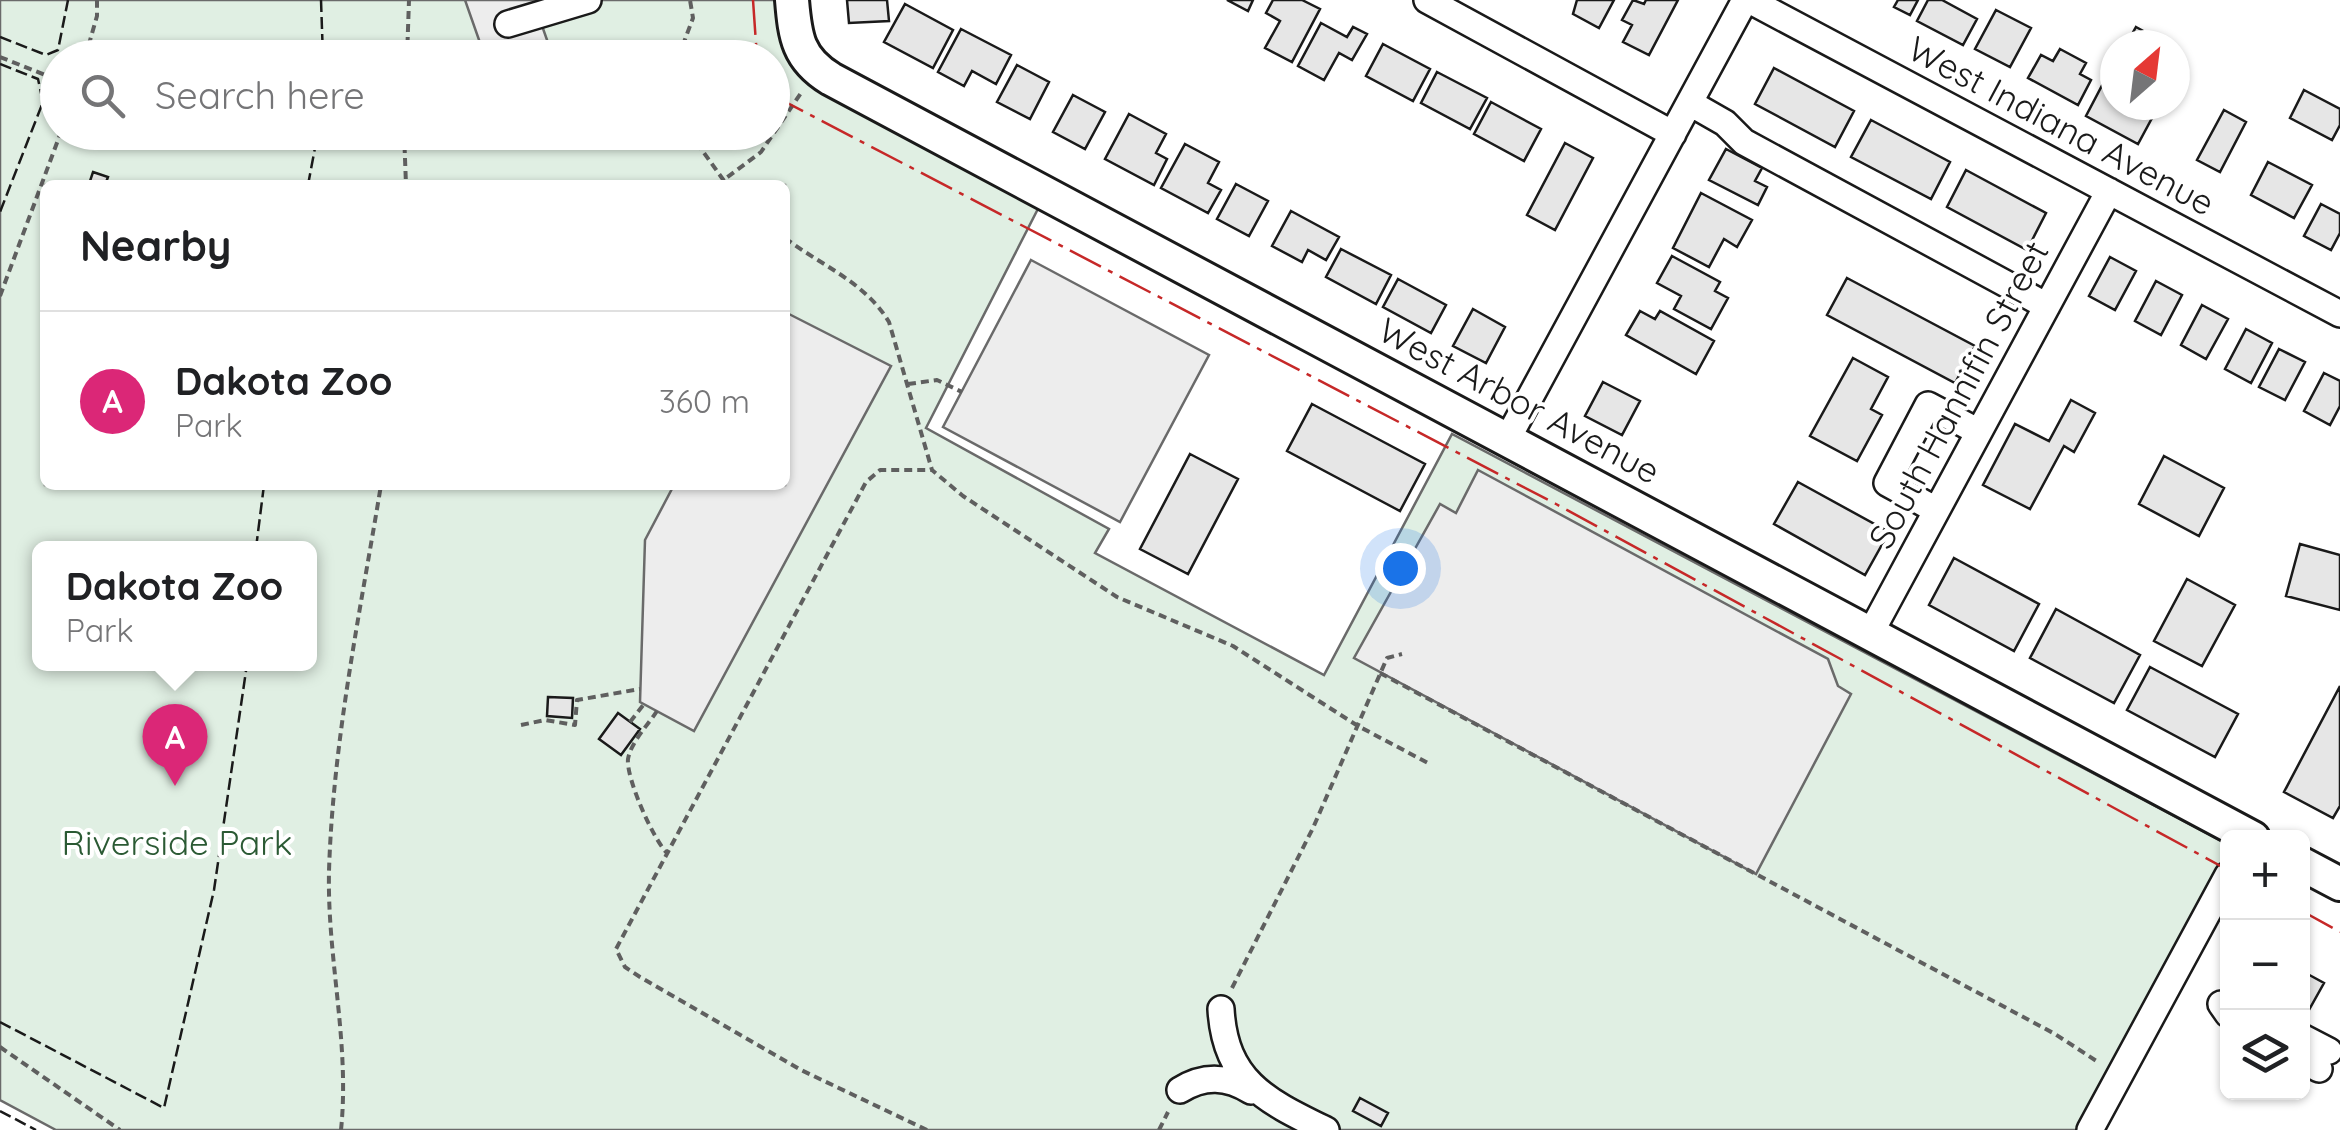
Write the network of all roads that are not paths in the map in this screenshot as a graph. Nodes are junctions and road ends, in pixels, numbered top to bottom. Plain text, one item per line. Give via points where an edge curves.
1 (588, 0) edge
2 (792, 0) edge
3 (1426, 0) edge
4 (1747, 0) edge
5 (508, 24) dead end
6 (1690, 103) junction
7 (1673, 134) junction
8 (2110, 191) junction
9 (2048, 306) junction
10 (2340, 314) edge
11 (1979, 432) junction
12 (1507, 440) junction
13 (1936, 510) junction
14 (1870, 634) junction
15 (2237, 830) edge
16 (2310, 868) edge
17 (2340, 884) edge
18 (2220, 890) edge
19 (1221, 1010) road end
20 (1180, 1090) road end
21 (1277, 1106) junction
22 (1326, 1130) edge
23 (2090, 1130) edge

1 - 5 street
2 - 12 main road, West Arbor Avenue via 798,46 817,70
3 - 7 street
4 - 6 street
4 - 8 street, West Indiana Avenue
6 - 7 street
6 - 9 street via 1744,142
7 - 12 street
8 - 9 street, South Hannifin Street
8 - 10 street, West Indiana Avenue
9 - 11 street, South Hannifin Street
11 - 13 street, South Hannifin Street
11 - 13 street via 1928,404 1888,484
12 - 14 main road, West Arbor Avenue
13 - 14 street, South Hannifin Street
14 - 15 main road, West Arbor Avenue
16 - 17 main road
18 - 23 street
19 - 21 street via 1223,1044 1239,1074
20 - 21 street via 1203,1079 1230,1081
21 - 22 street

